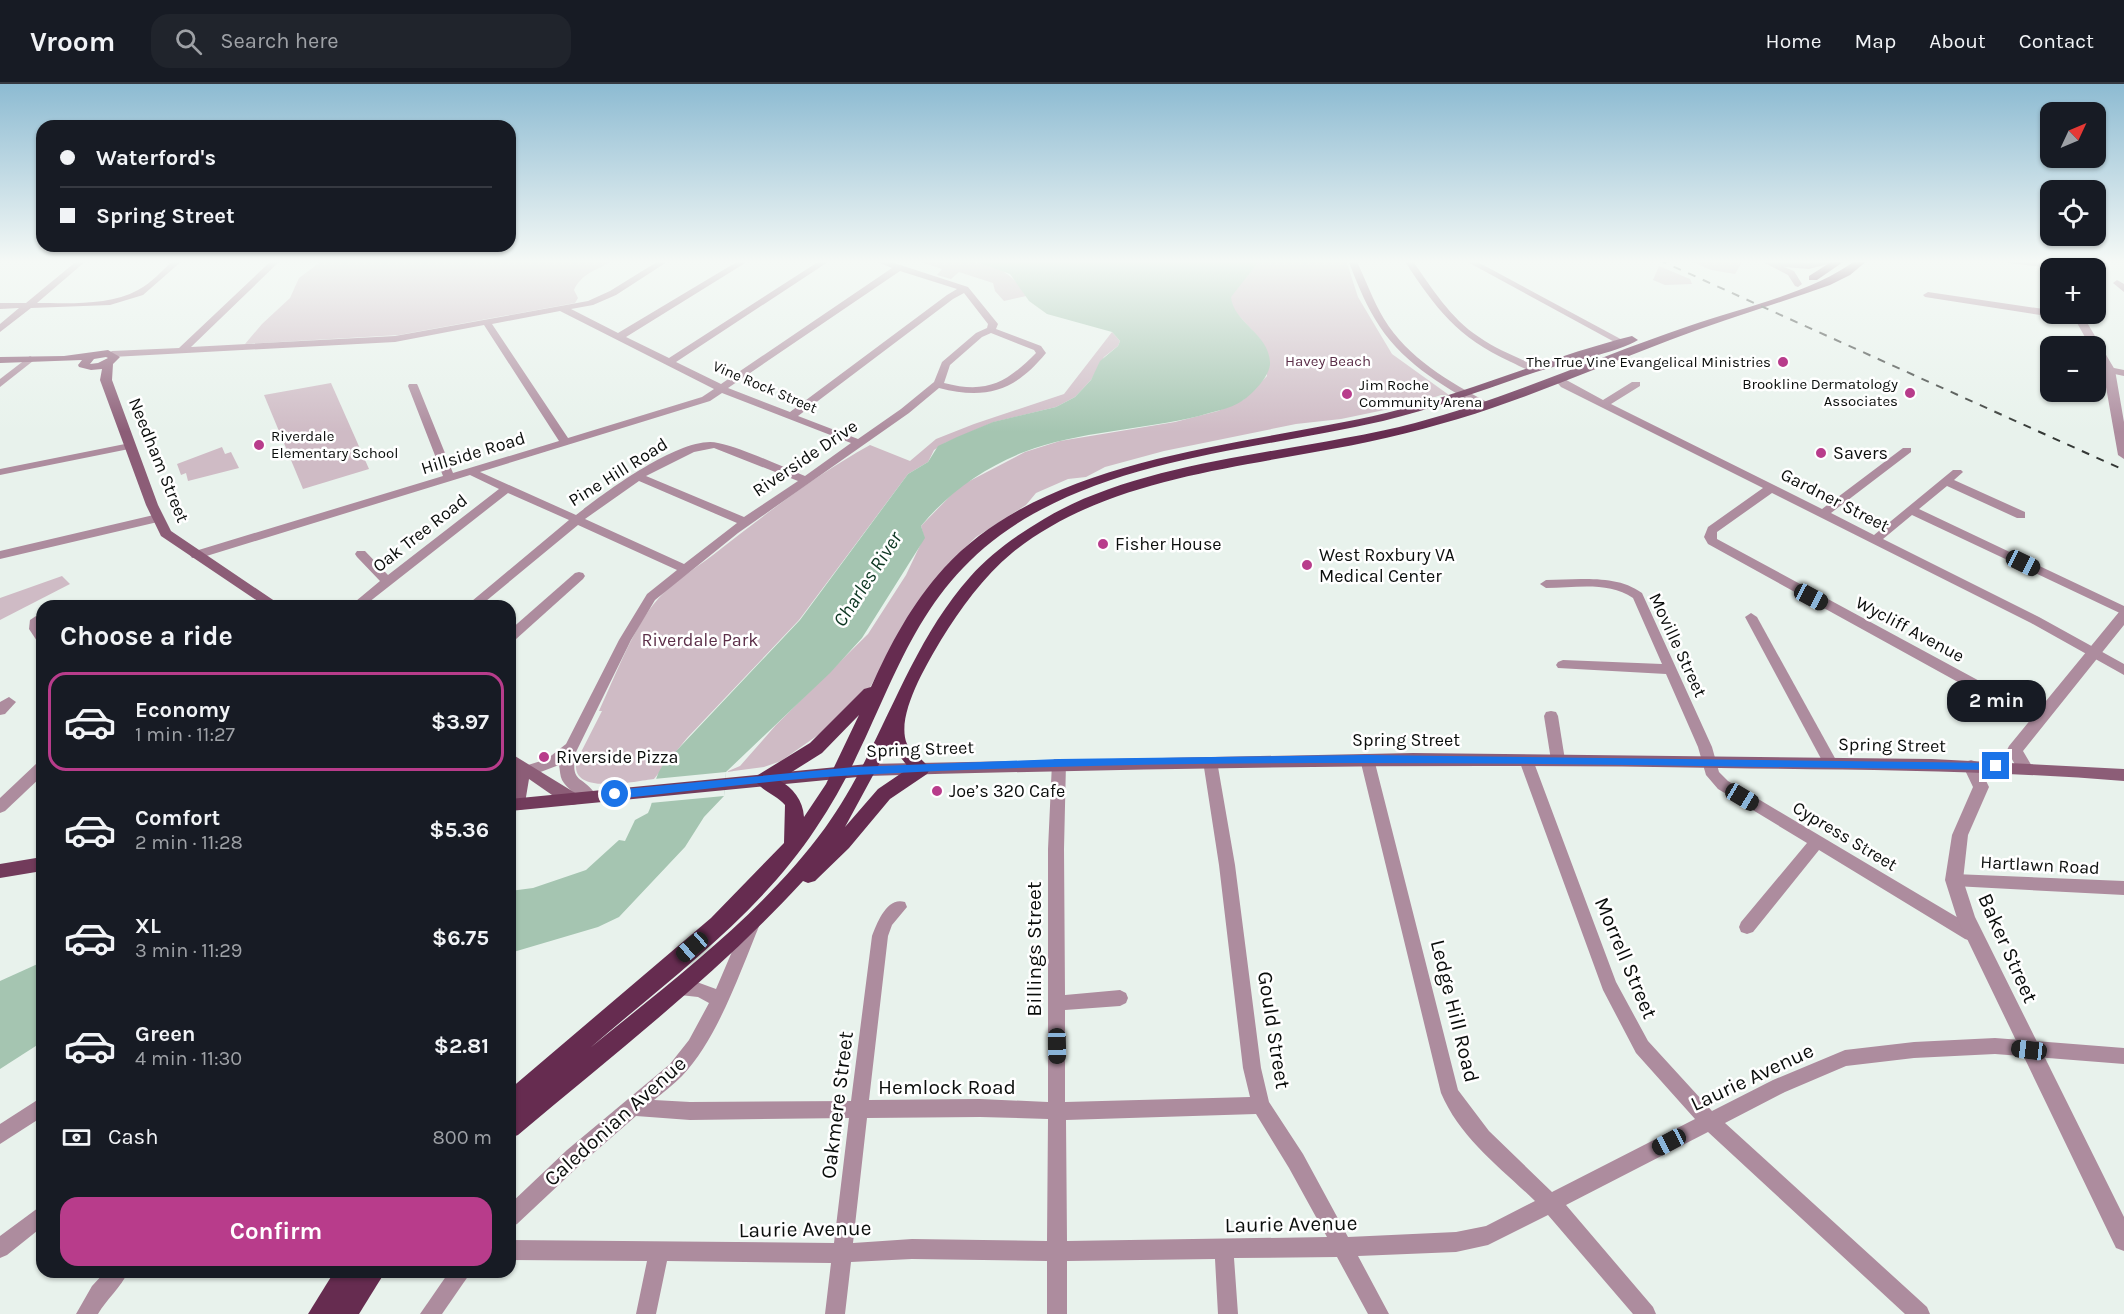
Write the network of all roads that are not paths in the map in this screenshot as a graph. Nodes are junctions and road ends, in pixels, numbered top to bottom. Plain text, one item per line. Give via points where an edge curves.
1 (13, 317) edge
2 (216, 317) edge
3 (517, 317) edge
4 (581, 317) edge
5 (651, 317) edge
6 (738, 317) edge
7 (827, 317) edge
8 (923, 317) edge
9 (988, 317) edge
10 (1378, 317) edge
11 (1451, 317) edge
12 (1575, 317) edge
13 (1699, 317) edge
14 (1725, 317) edge
15 (487, 323) junction
16 (2083, 324) edge
17 (0, 329) edge
18 (991, 330) junction
19 (620, 336) junction
20 (1623, 343) junction
21 (182, 350) junction
22 (98, 354) junction
23 (30, 359) junction
24 (64, 359) junction
25 (111, 359) junction
26 (0, 360) edge
27 (671, 361) junction
28 (87, 365) junction
29 (1534, 369) junction
30 (2109, 370) junction
31 (2124, 374) edge
32 (1559, 379) junction
33 (106, 380) junction
34 (0, 384) edge
35 (1636, 384) dead end
36 (938, 385) junction
37 (413, 386) dead end
38 (724, 389) junction
39 (1466, 392) junction
40 (1603, 404) junction
41 (1485, 405) junction
42 (791, 416) junction
43 (566, 442) junction
44 (860, 443) junction
45 (130, 446) junction
46 (1907, 450) dead end
47 (2123, 450) edge
48 (0, 471) edge
49 (470, 471) junction
50 (1957, 472) dead end
51 (450, 477) junction
52 (639, 477) junction
53 (806, 480) junction
54 (1946, 481) junction
55 (1771, 488) junction
56 (506, 489) junction
57 (1072, 490) junction
58 (1088, 503) junction
59 (1913, 511) junction
60 (1823, 514) junction
61 (2021, 515) dead end
62 (158, 518) junction
63 (575, 520) junction
64 (745, 522) junction
65 (1875, 540) junction
66 (361, 554) dead end
67 (0, 555) edge
68 (196, 555) junction
69 (685, 570) junction
70 (579, 576) dead end
71 (387, 581) junction
72 (1546, 584) dead end
73 (266, 600) edge
74 (363, 600) edge
75 (479, 600) edge
76 (2124, 613) edge
77 (1751, 617) dead end
78 (36, 620) dead end
79 (36, 630) edge
80 (516, 632) edge
81 (2096, 652) junction
82 (1563, 665) dead end
83 (1671, 669) junction
84 (2124, 670) edge
85 (881, 681) junction
86 (897, 711) junction
87 (1551, 716) dead end
88 (2039, 720) junction
89 (571, 747) junction
90 (1367, 759) junction
91 (1526, 760) junction
92 (1558, 760) junction
93 (1210, 761) junction
94 (1710, 761) junction
95 (516, 762) edge
96 (1059, 763) junction
97 (1831, 764) junction
98 (1971, 766) junction
99 (2025, 768) junction
100 (516, 769) edge
101 (921, 769) junction
102 (530, 770) junction
103 (868, 770) junction
104 (840, 772) junction
105 (36, 773) edge
106 (2124, 775) edge
107 (764, 780) junction
108 (516, 797) edge
109 (590, 797) junction
110 (571, 799) junction
111 (516, 805) edge
112 (0, 807) edge
113 (1817, 842) junction
114 (794, 845) junction
115 (36, 865) edge
116 (0, 871) edge
117 (1954, 880) junction
118 (2124, 888) edge
119 (899, 907) dead end
120 (754, 919) junction
121 (1747, 927) dead end
122 (1971, 934) junction
123 (675, 990) junction
124 (1120, 998) dead end
125 (718, 1000) junction
126 (1056, 1003) junction
127 (2029, 1050) junction
128 (2124, 1056) edge
129 (516, 1098) edge
130 (1262, 1106) junction
131 (632, 1107) junction
132 (36, 1110) edge
133 (860, 1110) junction
134 (1058, 1111) junction
135 (1709, 1121) junction
136 (516, 1122) edge
137 (0, 1135) edge
138 (1551, 1204) junction
139 (516, 1212) edge
140 (36, 1220) edge
141 (2124, 1240) edge
142 (1343, 1247) junction
143 (0, 1248) edge
144 (1224, 1248) junction
145 (516, 1250) edge
146 (1058, 1251) junction
147 (658, 1252) junction
148 (841, 1253) junction
149 (113, 1278) edge
150 (344, 1278) edge
151 (369, 1278) edge
152 (457, 1278) edge
153 (86, 1314) edge
154 (320, 1314) edge
155 (344, 1314) edge
156 (430, 1314) edge
157 (646, 1314) edge
158 (835, 1314) edge
159 (1057, 1314) edge
160 (1228, 1314) edge
161 (1379, 1314) edge
162 (1646, 1314) edge
163 (1920, 1314) edge

1 - 17 street
2 - 21 street
3 - 15 street
4 - 19 street, Vine Rock Street
5 - 19 street
6 - 27 street
7 - 38 street, Hillside Road
8 - 42 street
9 - 18 street
10 - 39 street via 1408,352 1431,362
11 - 29 street via 1475,340
12 - 20 street
13 - 20 highway
14 - 32 highway
15 - 21 street via 395,339
15 - 43 street
16 - 30 street
18 - 36 street, Riverside Drive via 945,364
18 - 36 street via 1038,348 1041,353 995,390 968,392
19 - 27 street, Vine Rock Street
20 - 29 highway
21 - 25 street via 133,353
22 - 24 main road
22 - 25 main road
22 - 28 main road
23 - 24 main road
23 - 26 main road
23 - 34 street
24 - 28 main road
25 - 28 main road
25 - 33 main road, Needham Street
27 - 38 street, Vine Rock Street
28 - 33 main road
29 - 39 highway
30 - 31 street
30 - 47 street
32 - 40 street, Gardner Street
32 - 41 highway
33 - 45 main road, Needham Street
35 - 40 street
36 - 44 street, Riverside Drive
37 - 51 street
38 - 42 street, Vine Rock Street
38 - 43 street, Hillside Road via 697,403
39 - 41 street
39 - 57 highway via 1385,417 1136,468
40 - 55 street, Gardner Street
41 - 58 highway via 1408,429 1144,484
42 - 44 street, Vine Rock Street
43 - 49 street, Hillside Road
44 - 53 street, Riverside Drive
45 - 48 street
45 - 62 main road, Needham Street
46 - 60 street
49 - 51 street, Hillside Road
49 - 56 street
50 - 54 street
51 - 68 street, Hillside Road
52 - 53 street, Pine Hill Road via 671,457 712,444
52 - 63 street, Pine Hill Road
52 - 64 street
53 - 64 street, Riverside Drive
54 - 59 street
54 - 61 street
55 - 60 street, Gardner Street
55 - 88 street, Wycliff Avenue via 1712,530 1710,537 1720,546
56 - 63 street
56 - 71 street, Oak Tree Road
57 - 58 highway
57 - 85 highway via 1007,523 953,567 912,617
58 - 86 highway via 1024,537 971,583 938,628
59 - 65 street
59 - 76 street
60 - 65 street, Gardner Street
62 - 67 street
62 - 68 main road, Needham Street via 171,538
63 - 69 street
63 - 75 street, Pine Hill Road
64 - 69 street, Riverside Drive
65 - 81 street, Gardner Street
66 - 71 street
68 - 73 main road, Needham Street
69 - 89 street, Riverside Drive via 645,604
70 - 80 street
71 - 74 street, Oak Tree Road
72 - 83 street, Moville Street via 1616,585 1632,590
76 - 81 street
77 - 97 street
78 - 79 street
81 - 84 street, Gardner Street
81 - 88 street
82 - 83 street
83 - 94 street, Moville Street
85 - 104 highway
85 - 107 highway via 824,741
86 - 101 highway via 898,743
86 - 103 highway
87 - 92 street
88 - 99 street via 2015,750
89 - 102 street, Riverside Drive via 556,761
89 - 109 street, Riverside Drive via 566,766 568,778
90 - 91 main road, Spring Street
90 - 93 main road, Spring Street
90 - 138 street, Ledge Hill Road via 1450,1094 1477,1132
91 - 92 main road, Spring Street
91 - 135 street, Morrell Street via 1609,985 1627,1023 1663,1072
92 - 94 main road, Spring Street
93 - 96 main road, Spring Street
93 - 130 street, Gould Street via 1252,1068
94 - 97 main road, Spring Street
94 - 113 street, Cypress Street via 1713,776 1724,785
95 - 102 main road
96 - 101 main road, Spring Street
96 - 126 street, Billings Street
97 - 98 main road, Spring Street
98 - 99 main road, Spring Street
98 - 117 street, Baker Street via 1981,788 1960,835
99 - 106 main road, Spring Street
100 - 108 main road via 521,777
101 - 103 main road, Spring Street
101 - 120 highway via 884,794 819,865
102 - 110 main road
103 - 104 main road, Spring Street
103 - 120 highway via 822,845
104 - 107 main road, Spring Street
104 - 114 highway
105 - 112 street
107 - 109 main road, Spring Street
107 - 114 highway via 788,793 795,804
109 - 110 main road, Spring Street
110 - 111 main road, Spring Street
113 - 121 street
113 - 122 street, Cypress Street
114 - 129 highway via 710,931
115 - 116 main road
117 - 118 street, Hartlawn Road
117 - 122 street, Baker Street
119 - 133 street, Oakmere Street via 886,921 880,936
120 - 123 highway
120 - 125 street, Caledonian Avenue
122 - 127 street, Baker Street
123 - 125 street via 691,986
123 - 136 highway
124 - 126 street
125 - 131 street, Caledonian Avenue via 676,1070
126 - 134 street, Billings Street
127 - 128 street, Laurie Avenue
127 - 135 street, Laurie Avenue via 1995,1046 1845,1058
127 - 141 street, Baker Street
130 - 134 street, Hemlock Road
130 - 142 street, Gould Street
131 - 133 street, Hemlock Road via 690,1111
131 - 139 street, Caledonian Avenue
132 - 137 street
133 - 134 street, Hemlock Road
133 - 148 street, Oakmere Street
134 - 146 street, Billings Street
135 - 138 street, Laurie Avenue
135 - 163 street, Morrell Street
138 - 142 street, Laurie Avenue via 1477,1238
138 - 162 street, Ledge Hill Road
140 - 143 street
142 - 144 street, Laurie Avenue
142 - 161 street, Gould Street
144 - 146 street, Laurie Avenue
144 - 160 street
145 - 147 street, Laurie Avenue
146 - 148 street, Laurie Avenue via 912,1249
146 - 159 street, Billings Street
147 - 148 street, Laurie Avenue
147 - 157 street
148 - 158 street, Oakmere Street
149 - 153 street
150 - 154 highway
151 - 155 highway
152 - 156 street

